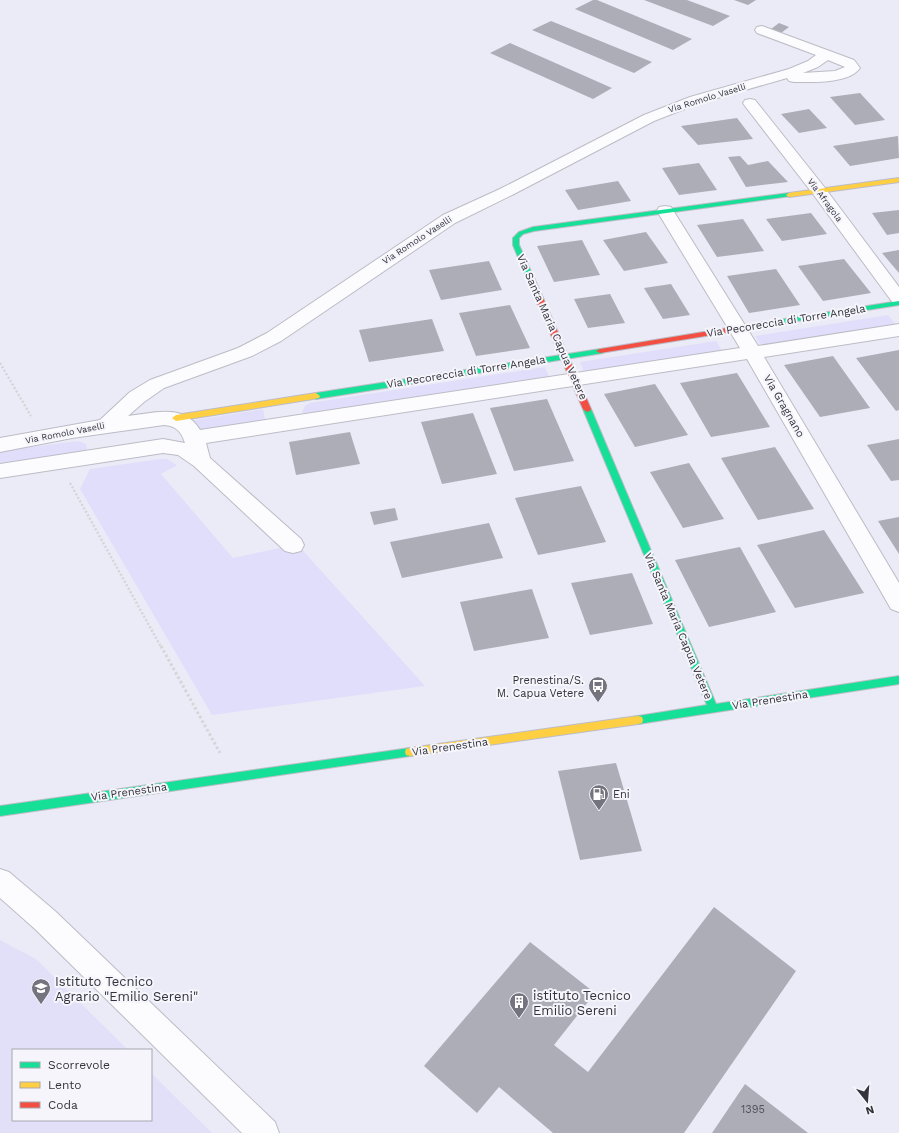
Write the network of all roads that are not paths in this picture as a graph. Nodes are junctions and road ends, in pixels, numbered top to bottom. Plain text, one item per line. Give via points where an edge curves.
1 (762, 30) dead end
2 (827, 54) junction
3 (757, 83) junction
4 (750, 103) dead end
5 (899, 180) edge
6 (819, 191) junction
7 (665, 211) junction
8 (899, 299) edge
9 (899, 304) edge
10 (737, 329) junction
11 (899, 330) edge
12 (754, 353) junction
13 (565, 356) junction
14 (575, 379) junction
15 (157, 384) junction
16 (285, 402) junction
17 (162, 419) junction
18 (288, 423) junction
19 (106, 426) junction
20 (194, 438) junction
21 (0, 445) edge
22 (154, 447) junction
23 (107, 454) junction
24 (201, 461) junction
25 (0, 471) edge
26 (293, 545) dead end
27 (899, 603) edge
28 (899, 680) edge
29 (713, 709) junction
30 (0, 811) edge
31 (0, 881) edge
32 (264, 1133) edge

1 - 2 street
2 - 3 street, Via Romolo Vaselli via 801,70
2 - 3 street via 849,63 852,70 838,75
3 - 15 street, Via Romolo Vaselli via 674,108 607,139 442,223 260,345
4 - 6 street, Via Afragola
5 - 6 street, Via Santa Maria Capua Vetere
6 - 7 street, Via Santa Maria Capua Vetere
6 - 8 street, Via Afragola
7 - 10 street, Via Gragnano
7 - 13 street, Via Santa Maria Capua Vetere via 533,229 518,234 516,245
9 - 10 street, Via Pecoreccia di Torre Angela
10 - 12 street, Via Gragnano
10 - 13 street, Via Pecoreccia di Torre Angela
11 - 12 street, Via Pecoreccia di Torre Angela
12 - 14 street, Via Pecoreccia di Torre Angela
12 - 27 street, Via Gragnano
13 - 14 street, Via Santa Maria Capua Vetere
13 - 16 street, Via Pecoreccia di Torre Angela
14 - 18 street, Via Pecoreccia di Torre Angela
14 - 29 street, Via Santa Maria Capua Vetere
15 - 17 street via 147,409
15 - 19 street, Via Romolo Vaselli via 137,397
16 - 17 street, Via Pecoreccia di Torre Angela
16 - 18 street via 283,413
17 - 19 street, Via Pecoreccia di Torre Angela
17 - 20 street via 185,423
17 - 22 street
18 - 20 street, Via Pecoreccia di Torre Angela
19 - 21 street, Via Romolo Vaselli
19 - 23 street
20 - 24 street
22 - 23 street
22 - 24 street via 183,449
23 - 25 street
24 - 26 street
28 - 29 street, Via Prenestina
29 - 30 street, Via Prenestina
31 - 32 street via 45,920

